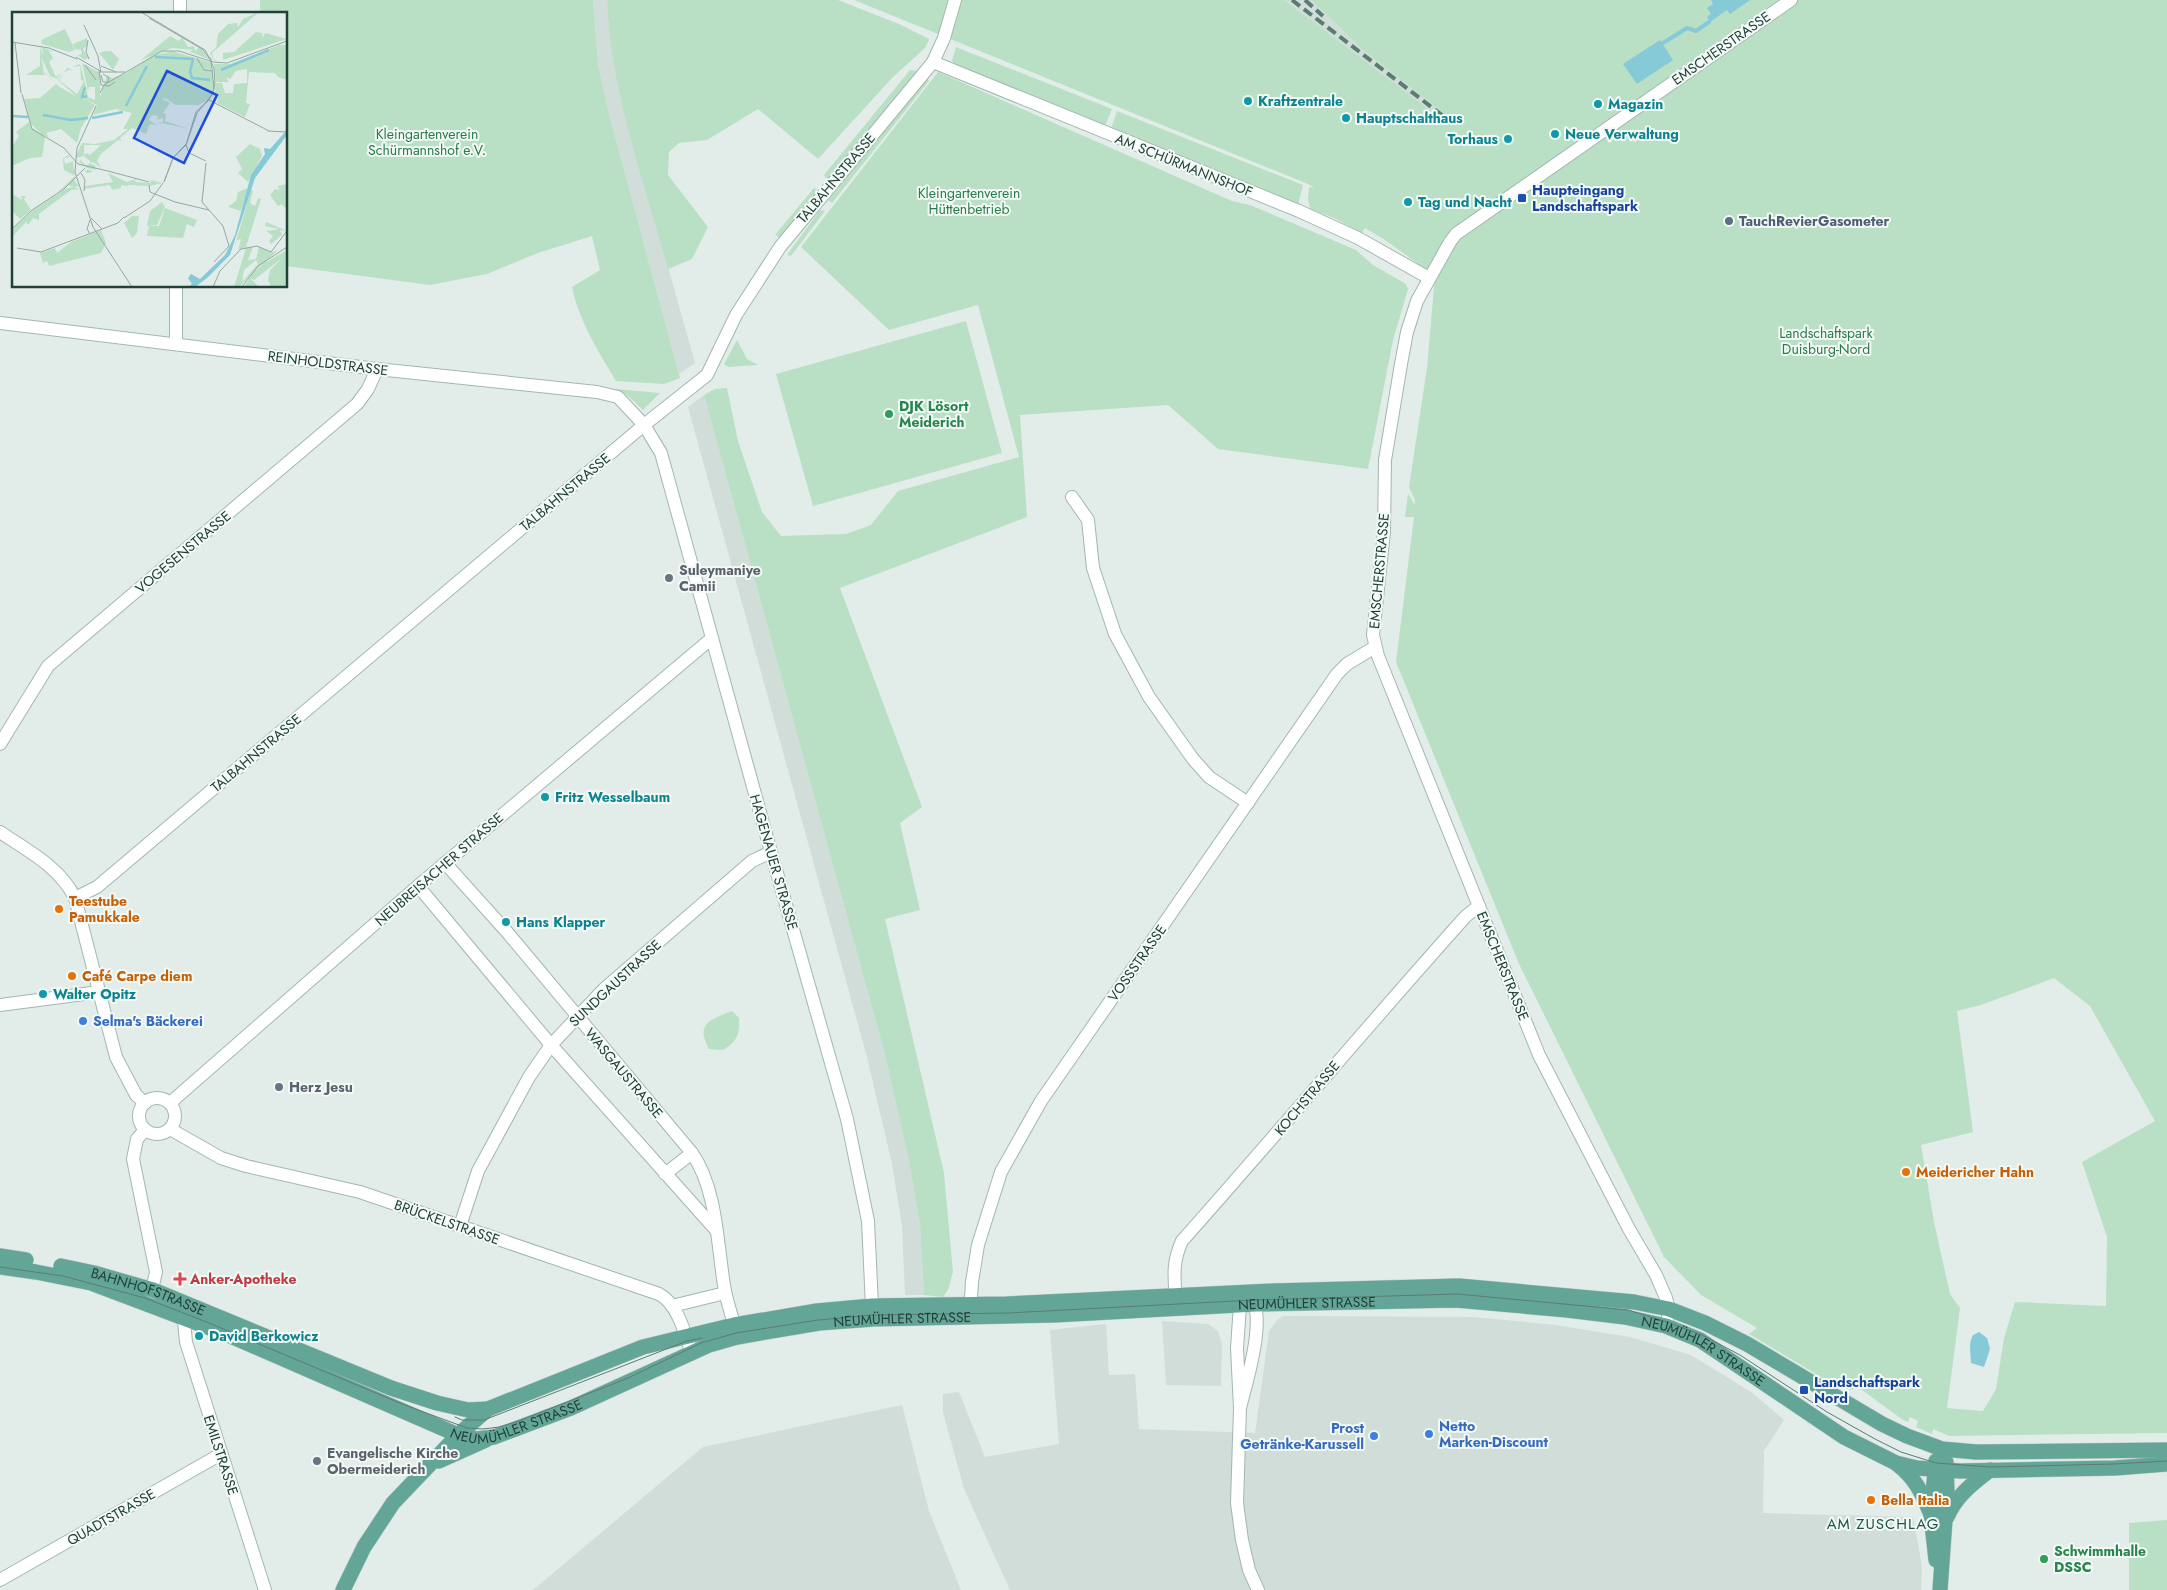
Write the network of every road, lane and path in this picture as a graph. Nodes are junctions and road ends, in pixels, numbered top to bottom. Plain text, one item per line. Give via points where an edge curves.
1 (955, 0) edge
2 (1791, 0) edge
3 (933, 62) junction
4 (1429, 278) junction
5 (176, 288) edge
6 (0, 323) edge
7 (176, 344) junction
8 (377, 369) junction
9 (644, 426) junction
10 (1072, 497) dead end
11 (712, 638) junction
12 (1375, 647) junction
13 (0, 744) edge
14 (1248, 803) junction
15 (0, 832) edge
16 (771, 852) junction
17 (445, 863) junction
18 (418, 886) junction
19 (75, 898) junction
20 (1479, 906) junction
21 (99, 992) junction
22 (0, 1005) edge
23 (577, 1017) junction
24 (551, 1045) junction
25 (145, 1103) junction
26 (170, 1103) junction
27 (170, 1129) junction
28 (145, 1130) junction
29 (692, 1153) junction
30 (665, 1174) junction
31 (460, 1226) junction
32 (717, 1230) junction
33 (0, 1256) edge
34 (0, 1267) edge
35 (153, 1290) junction
36 (725, 1293) junction
37 (1248, 1300) junction
38 (1176, 1302) junction
39 (148, 1305) junction
40 (672, 1306) junction
41 (872, 1306) junction
42 (1669, 1309) junction
43 (971, 1311) junction
44 (188, 1312) junction
45 (1666, 1326) junction
46 (736, 1331) junction
47 (685, 1336) junction
48 (692, 1354) junction
49 (1240, 1408) junction
50 (488, 1409) junction
51 (458, 1435) junction
52 (494, 1437) junction
53 (1942, 1449) junction
54 (2167, 1450) edge
55 (221, 1454) junction
56 (1896, 1463) junction
57 (2167, 1464) edge
58 (431, 1465) junction
59 (1941, 1470) junction
60 (1990, 1470) junction
61 (1938, 1518) junction
62 (0, 1580) edge
63 (1940, 1587) edge
64 (265, 1590) edge
65 (343, 1590) edge
66 (1258, 1590) edge

1 - 3 street, TALBAHNSTRASSE
2 - 4 street, EMSCHERSTRASSE via 1456,234
3 - 4 street, AM SCHÜRMANNSHOF via 1299,211 1358,238
3 - 9 street, TALBAHNSTRASSE via 780,247 736,315 706,376
4 - 12 street, EMSCHERSTRASSE via 1410,323 1388,437 1385,526
5 - 7 street
6 - 7 street, REINHOLDSTRASSE
7 - 8 street, REINHOLDSTRASSE
8 - 9 street, REINHOLDSTRASSE via 597,392 618,397
8 - 13 street, VOGESENSTRASSE via 358,404 48,666
9 - 11 street, HAGENAUER STRASSE via 661,453
9 - 19 street, TALBAHNSTRASSE via 97,887
10 - 14 street via 1088,520 1093,568 1115,634 1149,697 1209,777
11 - 16 street, HAGENAUER STRASSE
11 - 17 street, NEUBREISACHER STRASSE
12 - 14 street, VOSSSTRASSE via 1337,674
12 - 20 street, EMSCHERSTRASSE
14 - 43 street, VOSSSTRASSE via 1041,1101 1001,1172 978,1245
15 - 19 street via 54,869 68,883
16 - 23 street, SUNDGAUSTRASSE via 752,862
16 - 41 street, HAGENAUER STRASSE via 847,1119 868,1221
17 - 18 street, NEUBREISACHER STRASSE
17 - 23 street, WASGAUSTRASSE
18 - 24 street
18 - 26 street, NEUBREISACHER STRASSE
19 - 21 street
20 - 38 street, KOCHSTRASSE via 1466,916 1393,997 1182,1241 1175,1256
20 - 42 street, EMSCHERSTRASSE via 1539,1055 1628,1230 1656,1275
21 - 22 street
21 - 25 street via 116,1057 136,1095
23 - 24 street, SUNDGAUSTRASSE
23 - 29 street, WASGAUSTRASSE
24 - 30 street
24 - 31 street, SUNDGAUSTRASSE via 529,1077 478,1171
25 - 26 street via 155,1098
25 - 28 street via 139,1113
26 - 27 street via 175,1113
27 - 28 street via 155,1135
27 - 31 street, BRÜCKELSTRASSE via 221,1158 360,1192
28 - 35 street via 137,1138 133,1159 156,1272
29 - 30 street
29 - 32 street, WASGAUSTRASSE via 702,1168
30 - 32 street
31 - 40 street, BRÜCKELSTRASSE via 659,1294
32 - 36 street, WASGAUSTRASSE
33 - 35 main road, BAHNHOFSTRASSE via 94,1273
34 - 39 main road, BAHNHOFSTRASSE via 91,1283
35 - 39 street
35 - 44 main road, BAHNHOFSTRASSE
36 - 40 street
36 - 46 street, WASGAUSTRASSE
37 - 38 main road, NEUMÜHLER STRASSE
37 - 42 main road, NEUMÜHLER STRASSE via 1458,1286 1634,1302
37 - 45 main road, NEUMÜHLER STRASSE via 1456,1300 1567,1310
37 - 49 street via 1237,1348
37 - 49 street via 1254,1349
38 - 43 main road, NEUMÜHLER STRASSE
39 - 44 main road, BAHNHOFSTRASSE
40 - 47 street
41 - 43 main road, NEUMÜHLER STRASSE
41 - 46 main road, NEUMÜHLER STRASSE via 817,1311
42 - 45 street
42 - 53 main road, NEUMÜHLER STRASSE via 1747,1344 1882,1424
43 - 46 main road, NEUMÜHLER STRASSE
44 - 50 main road, BAHNHOFSTRASSE via 247,1330 418,1397 468,1410
44 - 51 main road, BAHNHOFSTRASSE via 226,1334
44 - 55 street, EMILSTRASSE via 186,1342
45 - 56 main road, NEUMÜHLER STRASSE via 1700,1340 1844,1437
46 - 47 main road, NEUMÜHLER STRASSE
46 - 48 main road, NEUMÜHLER STRASSE
47 - 48 street
47 - 50 main road, NEUMÜHLER STRASSE via 643,1347
48 - 52 main road, NEUMÜHLER STRASSE via 571,1408
49 - 66 street via 1237,1503 1249,1570
50 - 51 main road, NEUMÜHLER STRASSE
51 - 52 main road, NEUMÜHLER STRASSE via 476,1439
51 - 58 main road
52 - 58 main road
53 - 54 main road, NEUMÜHLER STRASSE via 1976,1452
53 - 59 main road
55 - 62 street, QUADTSTRASSE
55 - 64 street, EMILSTRASSE
56 - 59 main road, NEUMÜHLER STRASSE
56 - 61 main road via 1910,1475
57 - 60 main road, NEUMÜHLER STRASSE
58 - 65 main road via 393,1504 364,1547
59 - 60 main road, NEUMÜHLER STRASSE
59 - 61 main road
60 - 61 main road
61 - 63 main road via 1935,1555

